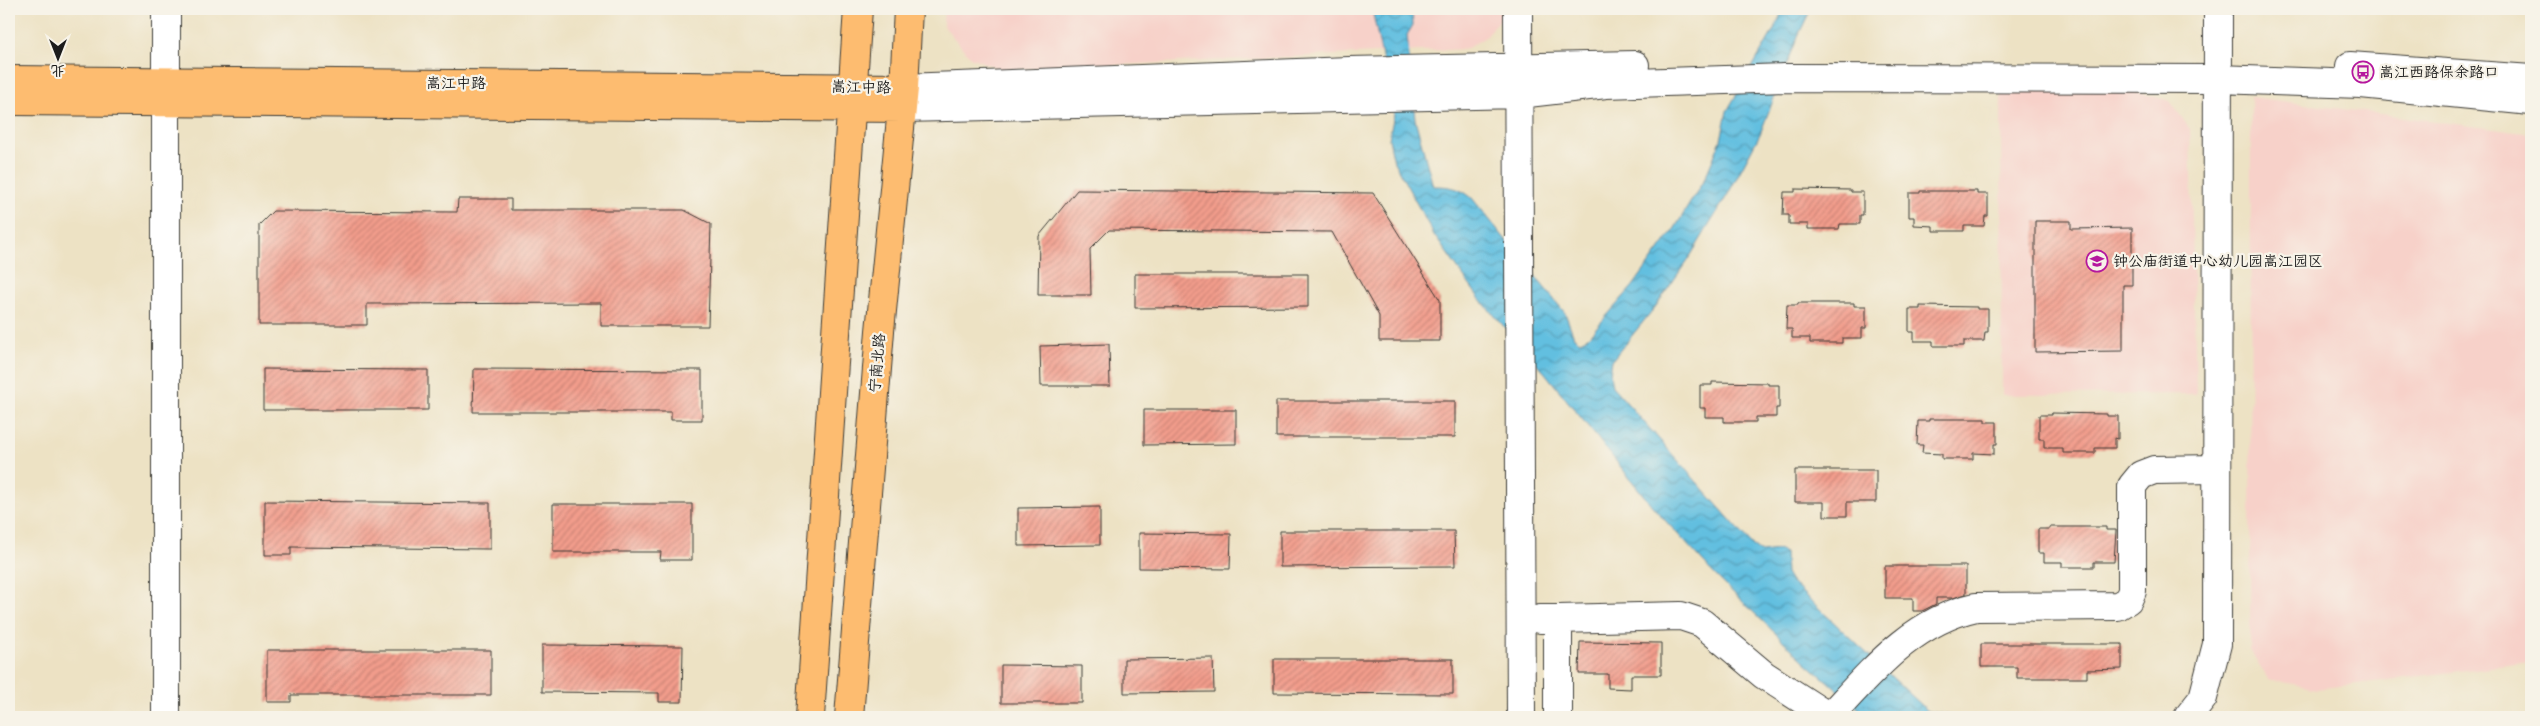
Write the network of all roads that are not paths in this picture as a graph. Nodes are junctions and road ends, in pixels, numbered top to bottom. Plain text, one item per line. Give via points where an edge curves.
1 (166, 9) edge
2 (858, 9) edge
3 (908, 9) edge
4 (1518, 9) edge
5 (2218, 9) edge
6 (2219, 70) junction
7 (2531, 79) edge
8 (9, 80) edge
9 (1519, 81) junction
10 (167, 91) junction
11 (853, 98) junction
12 (903, 98) junction
13 (9, 101) edge
14 (2531, 101) edge
15 (2217, 469) junction
16 (1520, 619) junction
17 (1558, 619) junction
18 (166, 717) edge
19 (810, 717) edge
20 (849, 717) edge
21 (1521, 717) edge
22 (1558, 717) edge
23 (1829, 717) edge
24 (2188, 717) edge

1 - 10 street
2 - 11 main road
3 - 12 main road, 宁南北路
4 - 9 street
5 - 6 street
6 - 7 street via 2397,68
6 - 9 street via 1606,84
6 - 9 street via 1835,61 1720,62
6 - 14 street
6 - 15 street
8 - 10 main road, 嵩江中路
9 - 12 street
9 - 12 street via 1450,68 1349,71
9 - 16 street
10 - 11 main road, 嵩江中路
10 - 13 main road, 嵩江中路
10 - 18 street
11 - 12 main road, 嵩江中路
11 - 19 main road
12 - 20 main road, 宁南北路 via 877,361
15 - 23 street via 2154,470 2141,475 2132,486 2132,591 2128,600 2118,606 1976,607 1960,610 1896,647
15 - 24 street via 2217,644 2203,698
16 - 17 street
16 - 21 street
17 - 22 street
17 - 23 street via 1681,616 1702,623 1764,675

